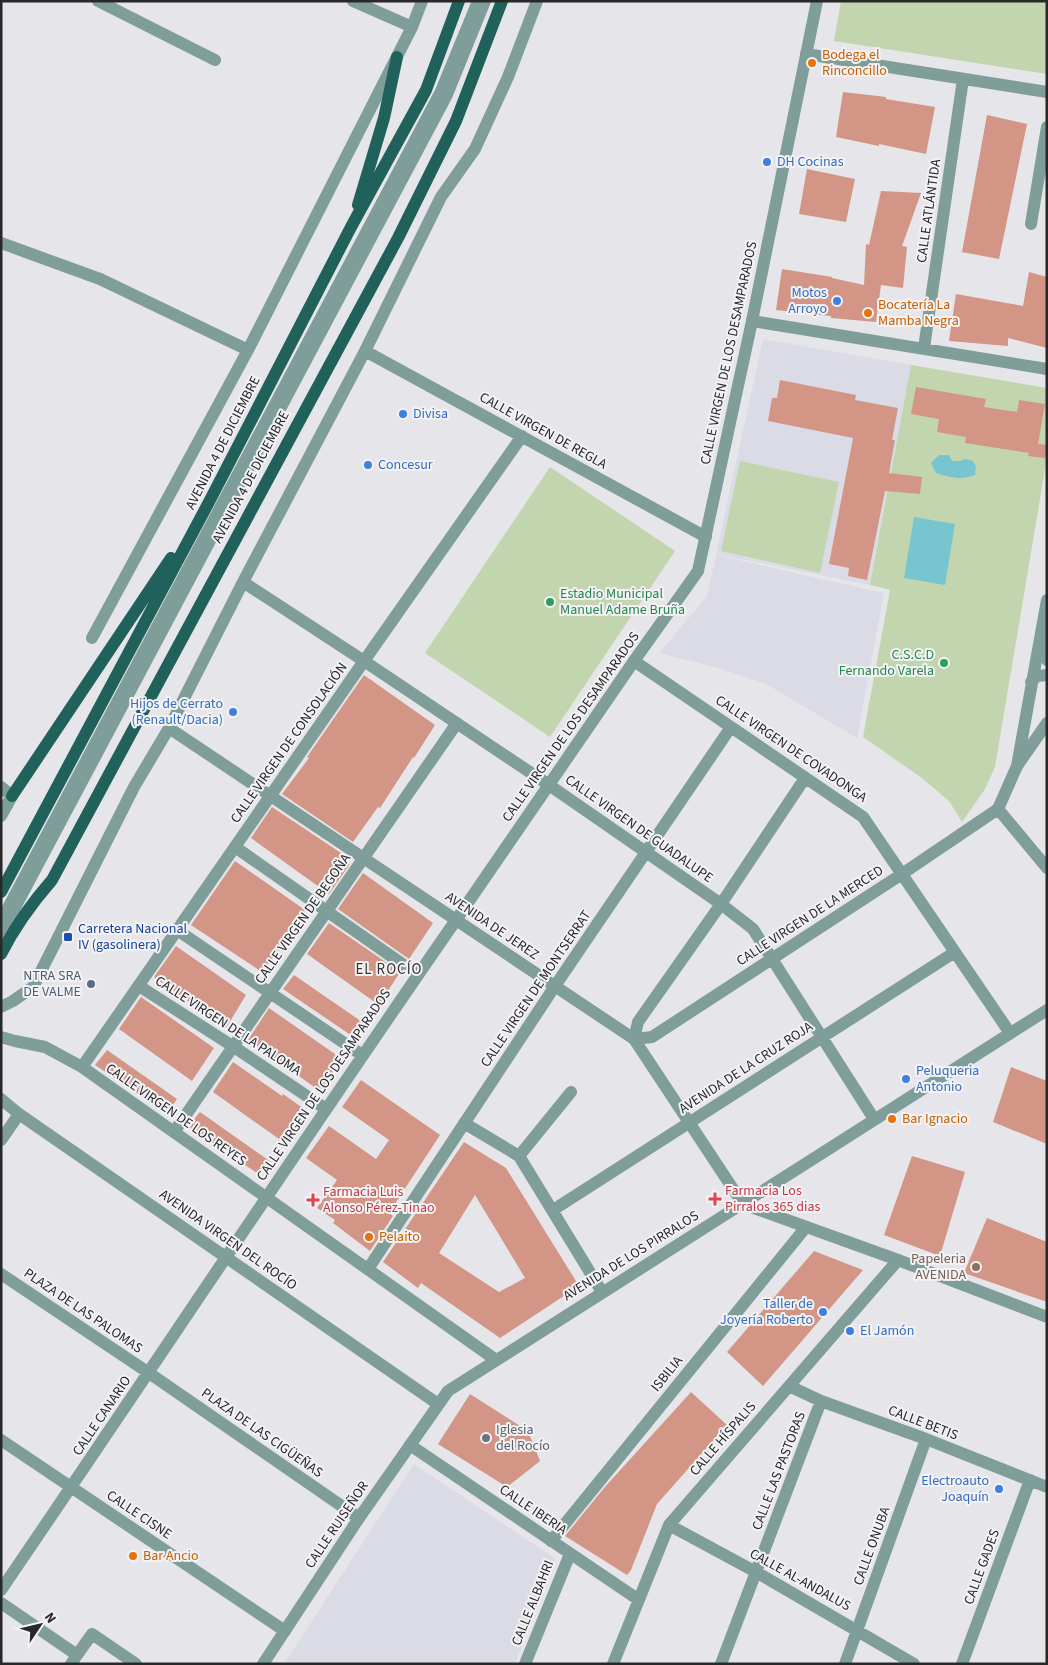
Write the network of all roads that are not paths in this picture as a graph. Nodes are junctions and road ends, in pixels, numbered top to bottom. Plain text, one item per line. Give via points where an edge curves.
1 (98, 1) edge
2 (353, 1) edge
3 (422, 1) edge
4 (459, 1) edge
5 (477, 1) edge
6 (486, 1) edge
7 (502, 1) edge
8 (537, 1) edge
9 (817, 1) edge
10 (412, 27) junction
11 (806, 54) junction
12 (397, 57) junction
13 (214, 60) dead end
14 (964, 79) junction
15 (1047, 92) edge
16 (1047, 127) edge
17 (1031, 224) dead end
18 (350, 229) junction
19 (1, 243) edge
20 (752, 321) junction
21 (924, 348) junction
22 (248, 350) junction
23 (365, 351) junction
24 (1047, 369) edge
25 (522, 436) junction
26 (209, 502) junction
27 (706, 537) junction
28 (243, 582) junction
29 (1047, 600) edge
30 (1042, 626) junction
31 (92, 638) dead end
32 (1047, 660) edge
33 (364, 661) junction
34 (634, 661) junction
35 (1047, 675) edge
36 (1031, 682) junction
37 (457, 723) junction
38 (1047, 723) edge
39 (731, 727) junction
40 (169, 728) junction
41 (1017, 766) junction
42 (805, 778) junction
43 (549, 785) junction
44 (1, 787) edge
45 (12, 796) junction
46 (270, 796) junction
47 (998, 808) junction
48 (1, 816) edge
49 (235, 847) junction
50 (647, 853) junction
51 (364, 858) junction
52 (1047, 868) edge
53 (902, 874) junction
54 (1, 892) edge
55 (721, 904) junction
56 (326, 912) junction
57 (1, 919) edge
58 (456, 920) junction
59 (177, 930) junction
60 (1, 936) edge
61 (955, 952) junction
62 (1, 954) edge
63 (772, 959) junction
64 (418, 975) junction
65 (139, 986) junction
66 (555, 986) junction
67 (271, 993) junction
68 (1, 1008) edge
69 (1047, 1010) edge
70 (1010, 1033) junction
71 (1, 1037) edge
72 (822, 1037) junction
73 (634, 1039) junction
74 (234, 1047) junction
75 (362, 1055) junction
76 (82, 1067) junction
77 (571, 1092) dead end
78 (1, 1099) edge
79 (326, 1110) junction
80 (19, 1114) junction
81 (874, 1119) junction
82 (689, 1122) junction
83 (464, 1123) junction
84 (174, 1132) junction
85 (1, 1140) edge
86 (519, 1156) junction
87 (266, 1197) junction
88 (743, 1204) junction
89 (553, 1210) junction
90 (806, 1227) junction
91 (227, 1258) junction
92 (898, 1260) junction
93 (368, 1269) junction
94 (1, 1274) edge
95 (602, 1292) junction
96 (1047, 1317) edge
97 (496, 1360) junction
98 (149, 1373) junction
99 (789, 1386) junction
100 (821, 1401) junction
101 (438, 1404) junction
102 (926, 1439) junction
103 (1, 1440) edge
104 (410, 1445) junction
105 (1030, 1480) junction
106 (72, 1487) junction
107 (1047, 1487) edge
108 (359, 1518) junction
109 (669, 1525) junction
110 (551, 1541) junction
111 (570, 1554) junction
112 (756, 1572) junction
113 (1, 1590) edge
114 (638, 1600) junction
115 (1, 1603) edge
116 (857, 1629) junction
117 (285, 1632) junction
118 (74, 1659) edge
119 (136, 1664) edge
120 (263, 1664) edge
121 (525, 1664) edge
122 (613, 1664) edge
123 (721, 1664) edge
124 (845, 1664) edge
125 (914, 1664) edge
126 (962, 1664) edge

1 - 13 street
2 - 10 street
3 - 10 street
4 - 18 main road, AVENIDA 4 DE DICIEMBRE via 426,90
5 - 57 lane via 440,91
6 - 60 lane via 448,97
7 - 62 main road, AVENIDA 4 DE DICIEMBRE via 456,121 398,238 52,880 28,908
8 - 23 street via 508,77 475,149 441,197
9 - 11 street, CALLE VIRGEN DE LOS DESAMPARADOS
10 - 12 street
11 - 14 street
11 - 20 street, CALLE VIRGEN DE LOS DESAMPARADOS
12 - 18 main road via 384,118
12 - 22 street
14 - 15 street
14 - 21 street, CALLE ATLÁNTIDA
16 - 17 street
18 - 26 main road, AVENIDA 4 DE DICIEMBRE
19 - 22 street via 100,279
20 - 21 street
20 - 27 street, CALLE VIRGEN DE LOS DESAMPARADOS
21 - 24 street
22 - 31 street
23 - 25 street, CALLE VIRGEN DE REGLA
23 - 28 street
25 - 27 street, CALLE VIRGEN DE REGLA
25 - 33 street, CALLE VIRGEN DE CONSOLACIÓN
26 - 45 main road
26 - 54 main road, AVENIDA 4 DE DICIEMBRE
27 - 34 street, CALLE VIRGEN DE LOS DESAMPARADOS via 698,571
28 - 33 street, CALLE VIRGEN DE GUADALUPE
28 - 40 street
29 - 30 street
30 - 32 street
30 - 36 street
33 - 37 street, CALLE VIRGEN DE GUADALUPE
33 - 46 street, CALLE VIRGEN DE CONSOLACIÓN
34 - 39 street, CALLE VIRGEN DE COVADONGA
34 - 43 street, CALLE VIRGEN DE LOS DESAMPARADOS
35 - 36 street via 1037,676
36 - 41 street
37 - 43 street, CALLE VIRGEN DE GUADALUPE
37 - 51 street, CALLE VIRGEN DE BEGOÑA
38 - 41 street
39 - 42 street, CALLE VIRGEN DE COVADONGA
39 - 50 street, CALLE VIRGEN DE MONTSERRAT
40 - 46 street, AVENIDA DE JEREZ
40 - 68 street via 134,787 33,986
41 - 47 street
42 - 53 street, CALLE VIRGEN DE COVADONGA via 863,817
42 - 55 street
43 - 50 street, CALLE VIRGEN DE GUADALUPE
43 - 58 street, CALLE VIRGEN DE LOS DESAMPARADOS
44 - 45 street
45 - 48 street
46 - 49 street, CALLE VIRGEN DE CONSOLACIÓN
46 - 51 street, AVENIDA DE JEREZ
47 - 52 street
47 - 53 street, CALLE VIRGEN DE LA MERCED
49 - 56 street
49 - 59 street, CALLE VIRGEN DE CONSOLACIÓN
50 - 55 street, CALLE VIRGEN DE GUADALUPE
50 - 66 street, CALLE VIRGEN DE MONTSERRAT
51 - 56 street, CALLE VIRGEN DE BEGOÑA
51 - 58 street, AVENIDA DE JEREZ
53 - 61 street, CALLE VIRGEN DE COVADONGA
53 - 63 street, CALLE VIRGEN DE LA MERCED
55 - 63 street, CALLE VIRGEN DE GUADALUPE via 753,929
55 - 73 street via 638,1022
56 - 64 street
56 - 67 street, CALLE VIRGEN DE BEGOÑA
58 - 64 street, CALLE VIRGEN DE LOS DESAMPARADOS
58 - 66 street, AVENIDA DE JEREZ
59 - 65 street, CALLE VIRGEN DE CONSOLACIÓN
59 - 67 street
61 - 70 street, CALLE VIRGEN DE COVADONGA
61 - 72 street, AVENIDA DE LA CRUZ ROJA
63 - 72 street, CALLE VIRGEN DE GUADALUPE
63 - 73 street, CALLE VIRGEN DE LA MERCED via 652,1037
64 - 75 street, CALLE VIRGEN DE LOS DESAMPARADOS
65 - 74 street, CALLE VIRGEN DE LA PALOMA
65 - 76 street, CALLE VIRGEN DE CONSOLACIÓN
66 - 73 street, AVENIDA DE JEREZ
66 - 83 street, CALLE VIRGEN DE MONTSERRAT
67 - 74 street, CALLE VIRGEN DE BEGOÑA
67 - 75 street
69 - 70 street, AVENIDA DE LOS PIRRALOS
70 - 81 street, AVENIDA DE LOS PIRRALOS
71 - 76 street, CALLE VIRGEN DE LOS REYES via 45,1046
72 - 81 street, CALLE VIRGEN DE GUADALUPE
72 - 82 street, AVENIDA DE LA CRUZ ROJA
73 - 82 street, AVENIDA DE JEREZ
74 - 79 street, CALLE VIRGEN DE LA PALOMA
74 - 84 street, CALLE VIRGEN DE BEGOÑA
75 - 79 street, CALLE VIRGEN DE LOS DESAMPARADOS
76 - 84 street, CALLE VIRGEN DE LOS REYES
77 - 86 street
78 - 80 street, AVENIDA VIRGEN DEL ROCÍO
79 - 87 street, CALLE VIRGEN DE LOS DESAMPARADOS
80 - 85 street
80 - 91 street, AVENIDA VIRGEN DEL ROCÍO
81 - 88 street, AVENIDA DE LOS PIRRALOS
82 - 88 street, AVENIDA DE JEREZ
82 - 89 street, AVENIDA DE LA CRUZ ROJA
83 - 86 street
83 - 93 street, CALLE VIRGEN DE MONTSERRAT
84 - 87 street, CALLE VIRGEN DE LOS REYES
86 - 89 street
87 - 91 street, CALLE VIRGEN DE LOS DESAMPARADOS
87 - 93 street, CALLE VIRGEN DE LOS REYES
88 - 90 street
88 - 95 street, AVENIDA DE LOS PIRRALOS
89 - 95 street
90 - 92 street
90 - 110 street, ISBILIA
91 - 98 street, CALLE CANARIO
91 - 101 street, AVENIDA VIRGEN DEL ROCÍO
92 - 96 street
92 - 99 street, CALLE HÍSPALIS
93 - 97 street, CALLE VIRGEN DE LOS REYES
94 - 98 street, PLAZA DE LAS PALOMAS
95 - 97 street, AVENIDA DE LOS PIRRALOS
97 - 101 street, AVENIDA DE LOS PIRRALOS via 448,1391
98 - 106 street, CALLE CANARIO
98 - 108 street, PLAZA DE LAS CIGÜEÑAS
99 - 100 street, CALLE BETIS
99 - 109 street, CALLE HÍSPALIS
100 - 102 street, CALLE BETIS
100 - 112 street, CALLE LAS PASTORAS
101 - 104 street, CALLE RUISEÑOR
102 - 105 street, CALLE BETIS
102 - 116 street, CALLE ONUBA
103 - 106 street, CALLE CISNE
104 - 108 street, CALLE RUISEÑOR
104 - 110 street, CALLE IBERIA
105 - 107 street, CALLE BETIS
105 - 126 street, CALLE GADES
106 - 113 street, CALLE CANARIO
106 - 117 street, CALLE CISNE
108 - 117 street, CALLE RUISEÑOR
109 - 112 street, CALLE AL-ANDALUS
109 - 114 street, CALLE HÍSPALIS
110 - 111 street, CALLE IBERIA
111 - 114 street, CALLE IBERIA
111 - 121 street, CALLE ALBAHRI
112 - 116 street, CALLE AL-ANDALUS
112 - 123 street, CALLE LAS PASTORAS
114 - 122 street, CALLE HÍSPALIS
115 - 118 street
116 - 124 street, CALLE ONUBA
116 - 125 street, CALLE AL-ANDALUS
117 - 120 street, CALLE RUISEÑOR
118 - 119 street via 92,1634

